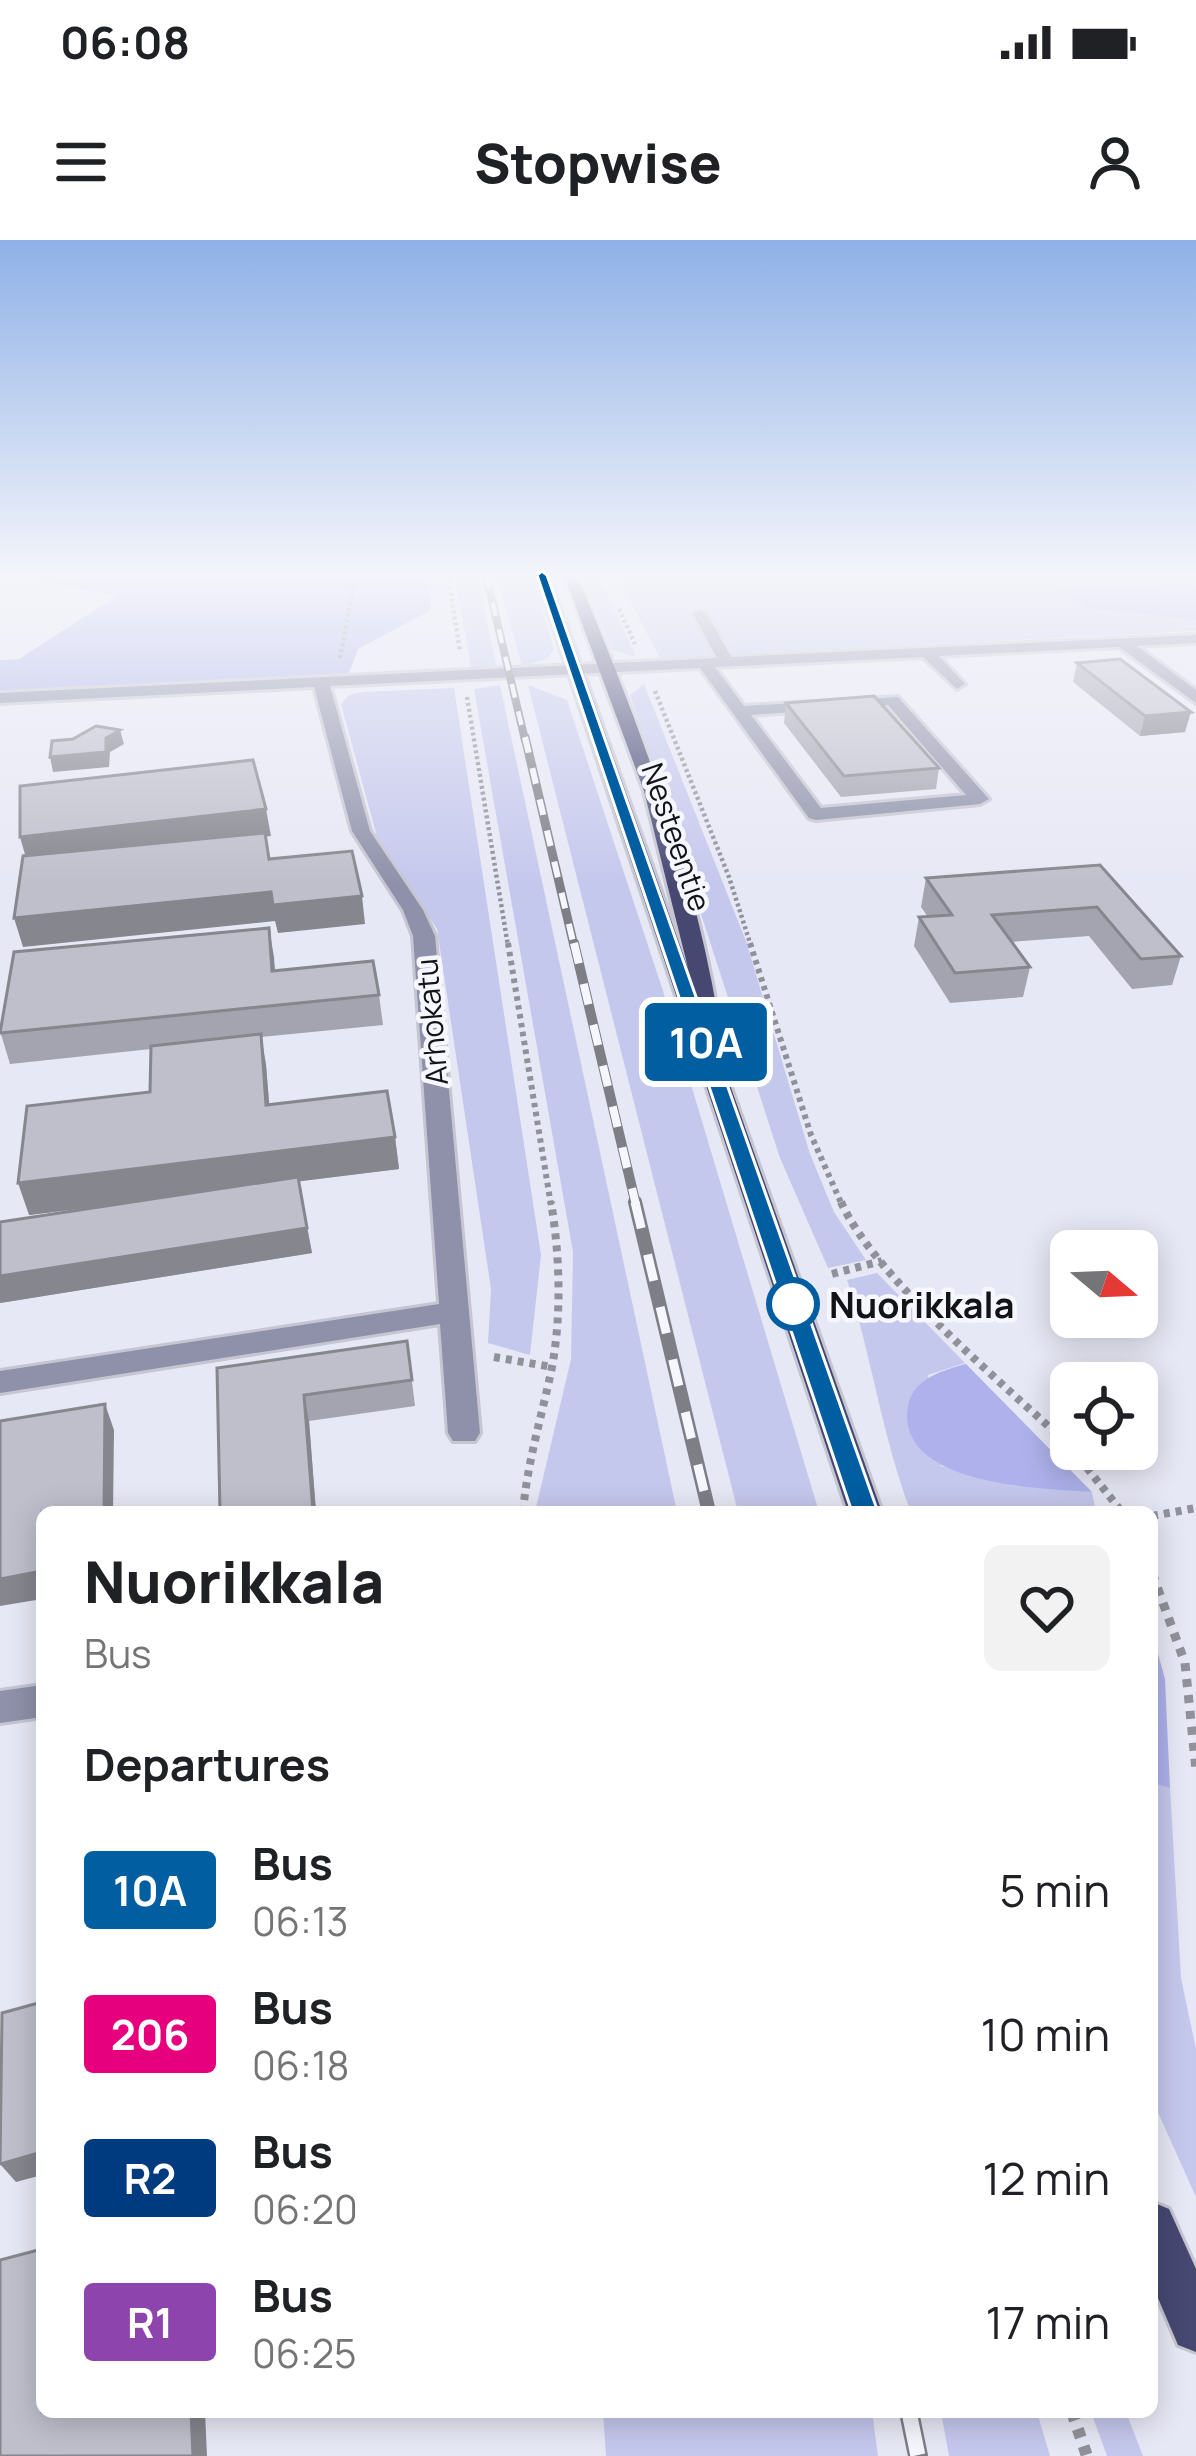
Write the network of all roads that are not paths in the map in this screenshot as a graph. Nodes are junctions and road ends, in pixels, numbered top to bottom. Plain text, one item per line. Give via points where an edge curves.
1 (455, 678) edge
2 (576, 678) edge
3 (613, 678) edge
4 (717, 678) edge
5 (951, 678) edge
6 (1170, 678) edge
7 (330, 684) junction
8 (956, 684) dead end
9 (0, 698) edge
10 (1196, 698) edge
11 (743, 711) junction
12 (712, 1058) junction
13 (454, 1312) junction
14 (0, 1382) edge
15 (464, 1433) dead end
16 (863, 1506) edge
17 (36, 1702) edge
18 (0, 1707) edge
19 (1158, 2240) edge
20 (1196, 2327) edge

1 - 7 street
2 - 12 main road, Nesteentie
3 - 12 main road, Nesteentie via 696,934
4 - 11 street
5 - 8 street
6 - 10 street
7 - 9 street
7 - 13 street, Arhokatu via 361,831 424,936
11 - 11 street via 816,814 980,799 892,700
12 - 16 main road, Nesteentie
13 - 14 street
13 - 15 street, Arhokatu
17 - 18 street
19 - 20 main road

